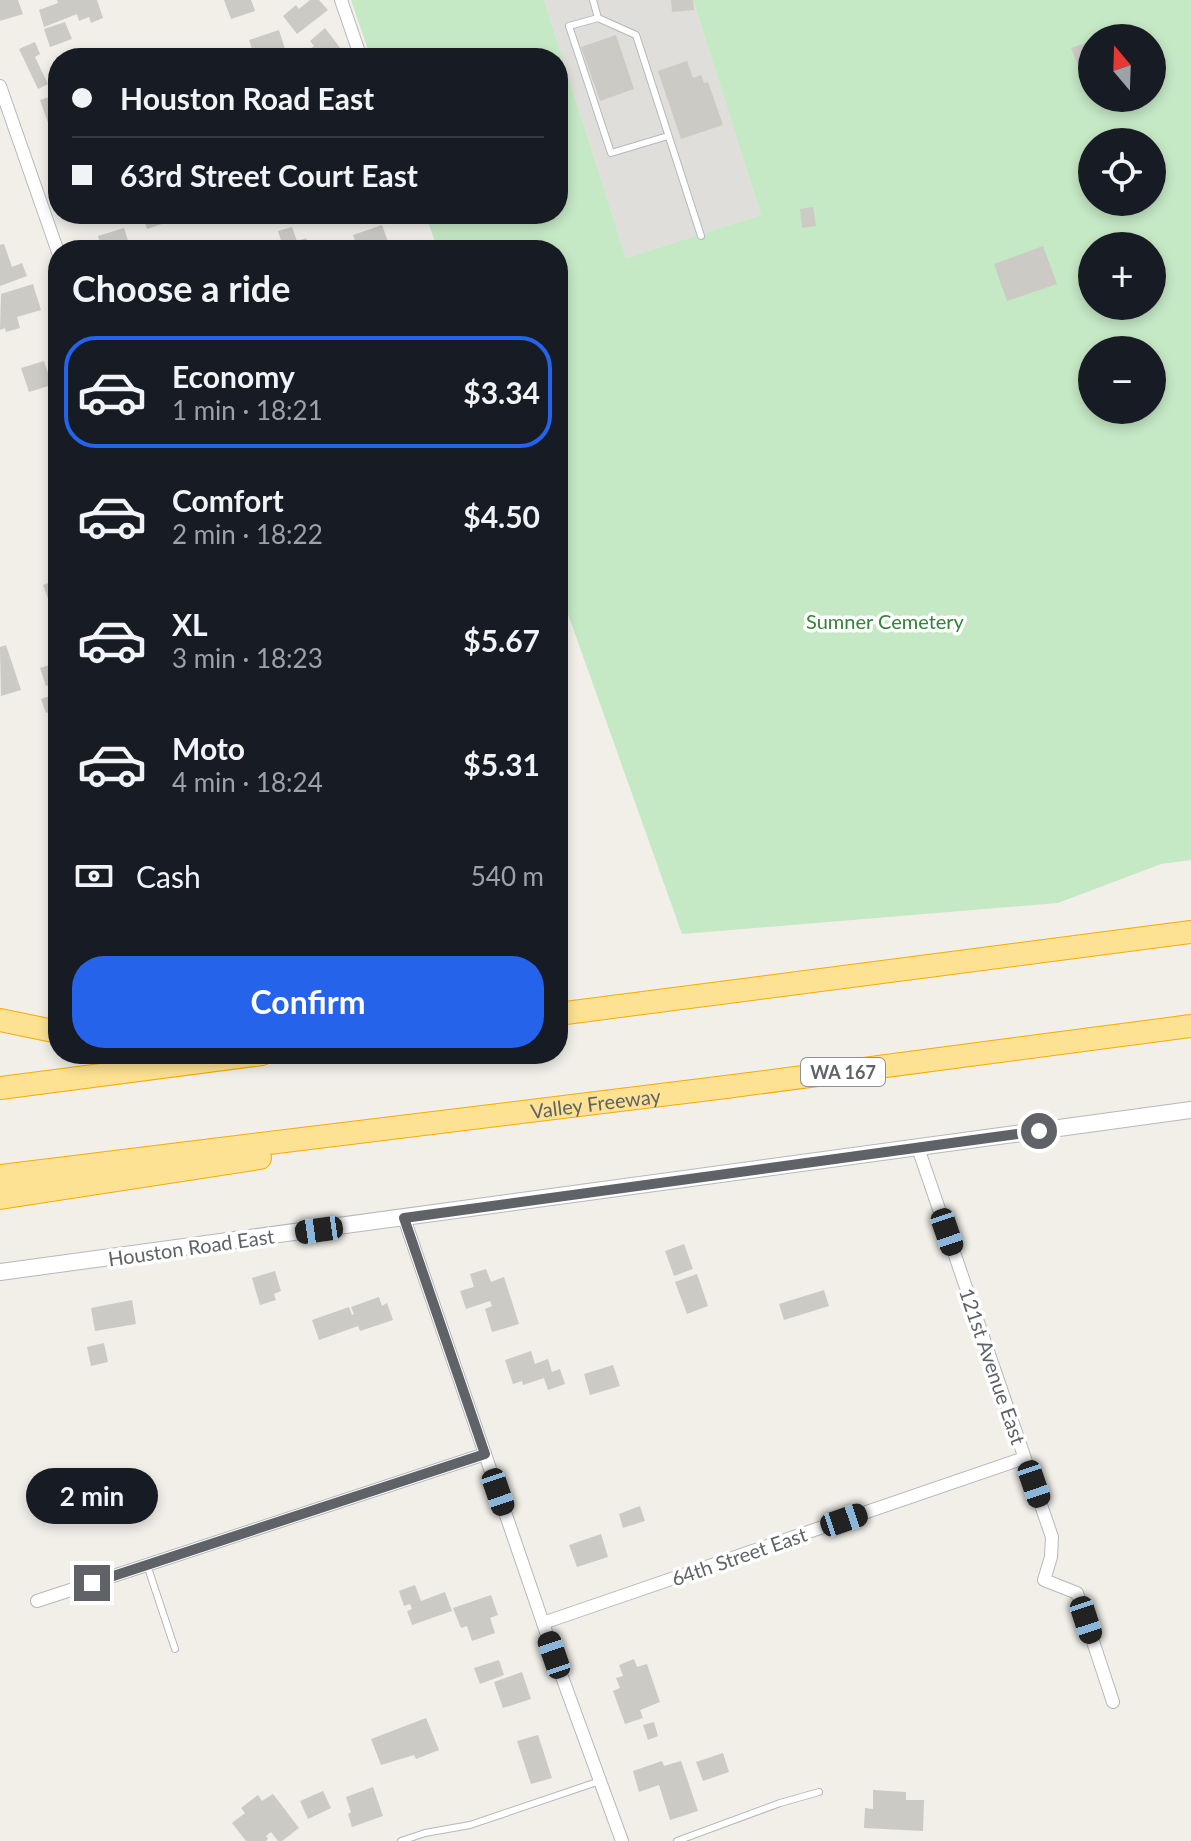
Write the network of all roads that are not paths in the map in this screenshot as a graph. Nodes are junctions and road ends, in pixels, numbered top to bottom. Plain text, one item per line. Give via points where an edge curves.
1 (341, 0) edge
2 (593, 0) edge
3 (598, 18) junction
4 (358, 48) edge
5 (0, 86) edge
6 (668, 136) junction
7 (48, 223) edge
8 (701, 236) dead end
9 (1191, 932) edge
10 (685, 996) junction
11 (568, 1001) edge
12 (568, 1013) edge
13 (0, 1020) edge
14 (1191, 1026) edge
15 (48, 1030) edge
16 (185, 1064) edge
17 (0, 1088) edge
18 (1191, 1110) edge
19 (494, 1115) junction
20 (918, 1148) junction
21 (0, 1176) edge
22 (0, 1198) edge
23 (404, 1218) junction
24 (0, 1272) edge
25 (485, 1454) junction
26 (1024, 1458) junction
27 (147, 1565) junction
28 (37, 1601) dead end
29 (543, 1623) junction
30 (175, 1649) dead end
31 (1113, 1702) dead end
32 (600, 1781) junction
33 (819, 1792) dead end
34 (401, 1841) edge
35 (622, 1841) edge
36 (677, 1841) edge

1 - 4 street
2 - 3 lane
3 - 6 lane via 636,35
3 - 6 lane via 569,26 611,153
5 - 7 street
6 - 8 lane
9 - 10 highway
10 - 11 highway
10 - 12 highway
13 - 15 highway
14 - 19 highway, Valley Freeway / WA 167
16 - 17 highway
18 - 20 street, Houston Road East
19 - 21 highway, Valley Freeway / WA 167
19 - 22 highway via 187,1171
20 - 23 street, Houston Road East
20 - 26 street, 121st Avenue East
23 - 24 street, Houston Road East
23 - 25 street
25 - 27 street
25 - 29 street
26 - 29 street, 64th Street East
26 - 31 street, 121st Avenue East via 1052,1537 1044,1580 1077,1593
27 - 28 street
27 - 30 lane
29 - 32 street
32 - 34 lane via 470,1825
32 - 35 street
33 - 36 lane

